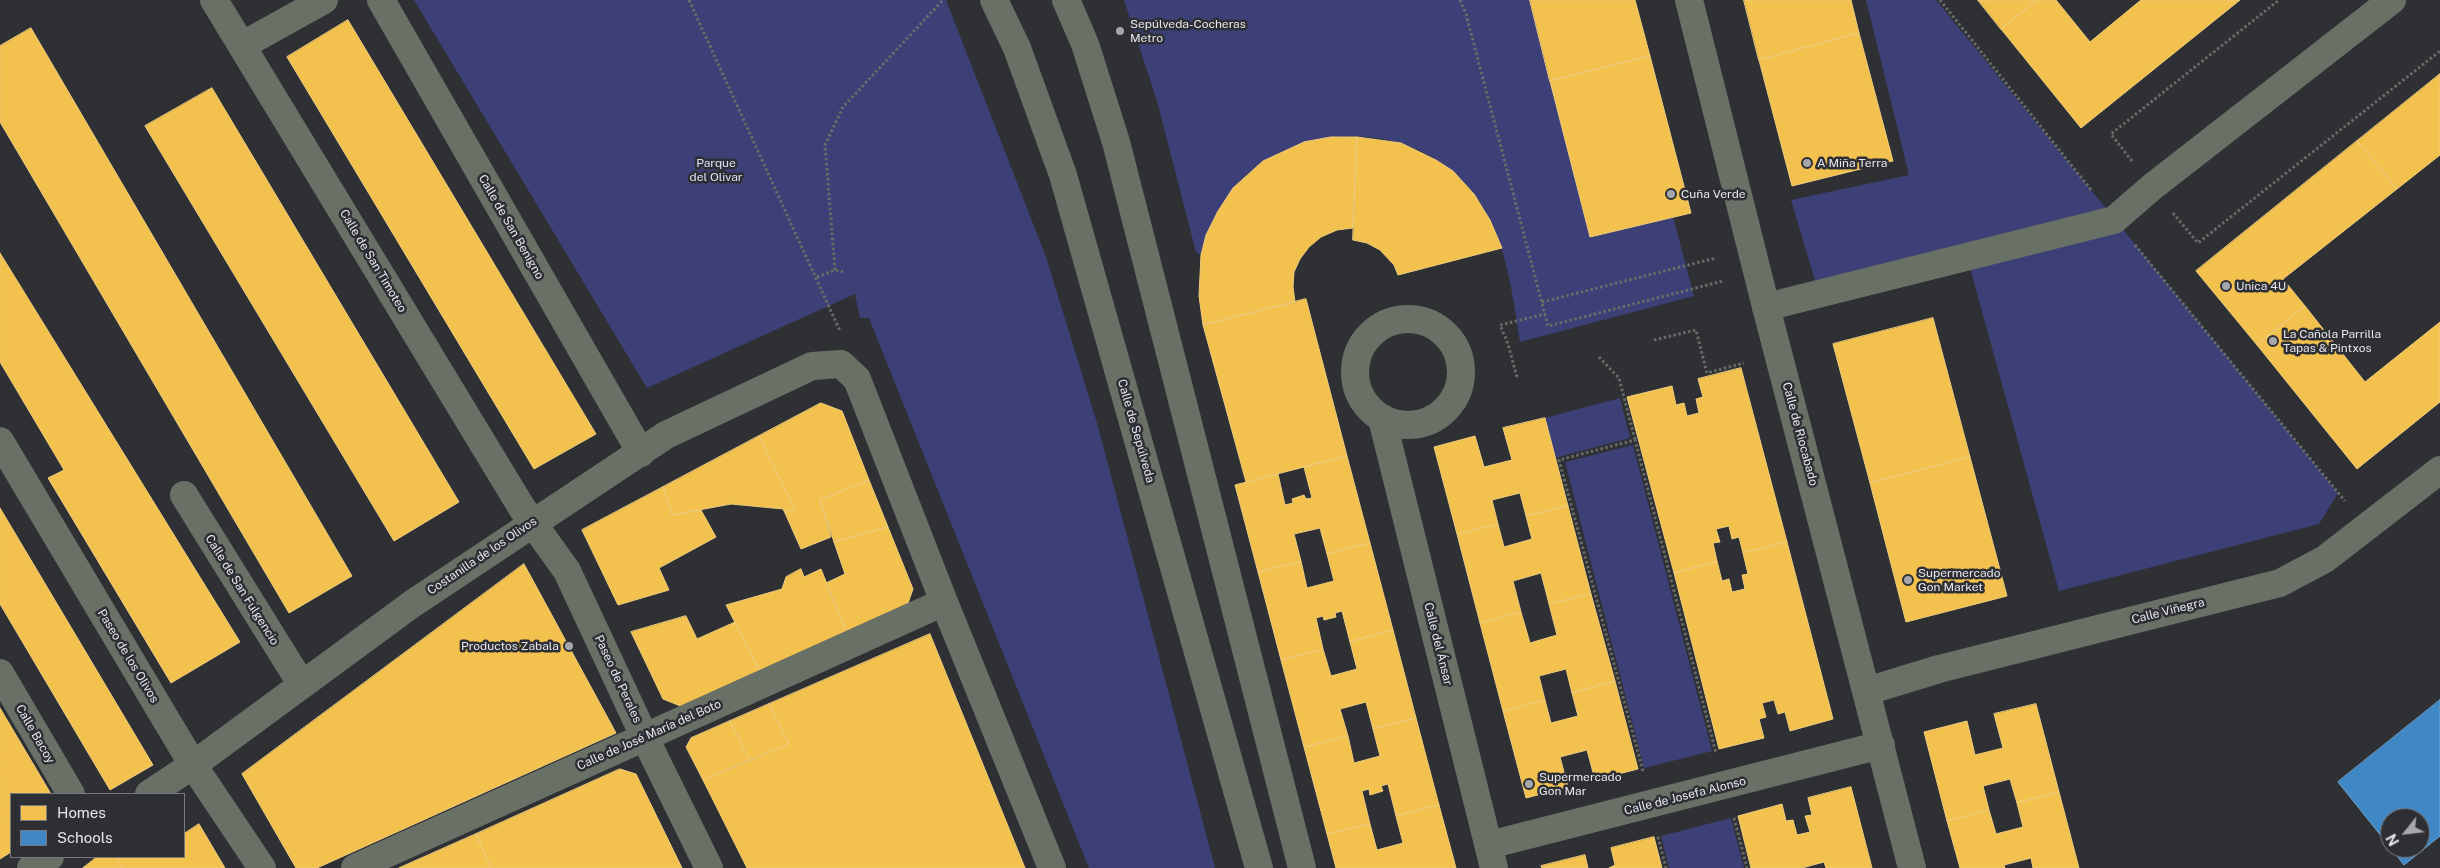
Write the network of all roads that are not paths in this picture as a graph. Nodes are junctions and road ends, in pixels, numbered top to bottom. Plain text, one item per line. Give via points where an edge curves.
1 (214, 0) edge
2 (324, 0) edge
3 (381, 0) edge
4 (994, 0) edge
5 (1066, 0) edge
6 (1689, 0) edge
7 (2392, 0) edge
8 (243, 45) junction
9 (1766, 307) junction
10 (1382, 419) dead end
11 (0, 441) edge
12 (641, 453) junction
13 (2440, 470) edge
14 (184, 495) dead end
15 (532, 522) junction
16 (944, 602) junction
17 (0, 673) edge
18 (302, 685) junction
19 (1867, 690) junction
20 (645, 738) junction
21 (1881, 745) junction
22 (193, 764) junction
23 (70, 793) edge
24 (150, 793) edge
25 (1491, 856) edge
26 (48, 858) edge
27 (31, 868) edge
28 (262, 868) edge
29 (355, 868) edge
30 (709, 868) edge
31 (1052, 868) edge
32 (1259, 868) edge
33 (1302, 868) edge
34 (1912, 868) edge

1 - 8 street, Calle de San Timoteo
2 - 8 street
3 - 12 street, Calle de San Benigno
4 - 32 street, Calle de Sepúlveda via 1017,48 1064,174
5 - 33 street via 1085,44 1116,142
6 - 9 street, Calle de Riocabado
7 - 9 street via 2114,220
8 - 15 street, Calle de San Timoteo
9 - 19 street, Calle de Riocabado
10 - 25 street, Calle del Ánsar
11 - 22 street, Paseo de los Olivos
12 - 15 street, Costanilla de los Olivos
12 - 16 street, Costanilla de los Olivos via 666,435 812,366 841,364 857,379
13 - 19 street, Calle Viñegra via 2325,559 2280,583 1939,668
14 - 18 street, Calle de San Fulgencio
15 - 18 street, Costanilla de los Olivos
15 - 20 street, Paseo de Perales via 567,571
16 - 20 street, Calle de José María del Boto
16 - 31 street
17 - 23 street, Calle Bacoy
18 - 22 street, Costanilla de los Olivos
19 - 21 street, Calle de Riocabado
20 - 29 street, Calle de José María del Boto
20 - 30 street, Paseo de Perales
21 - 25 street, Calle de Josefa Alonso via 1533,835
21 - 34 street, Calle de Riocabado
22 - 24 street, Costanilla de los Olivos
22 - 28 street, Paseo de los Olivos
26 - 27 street

